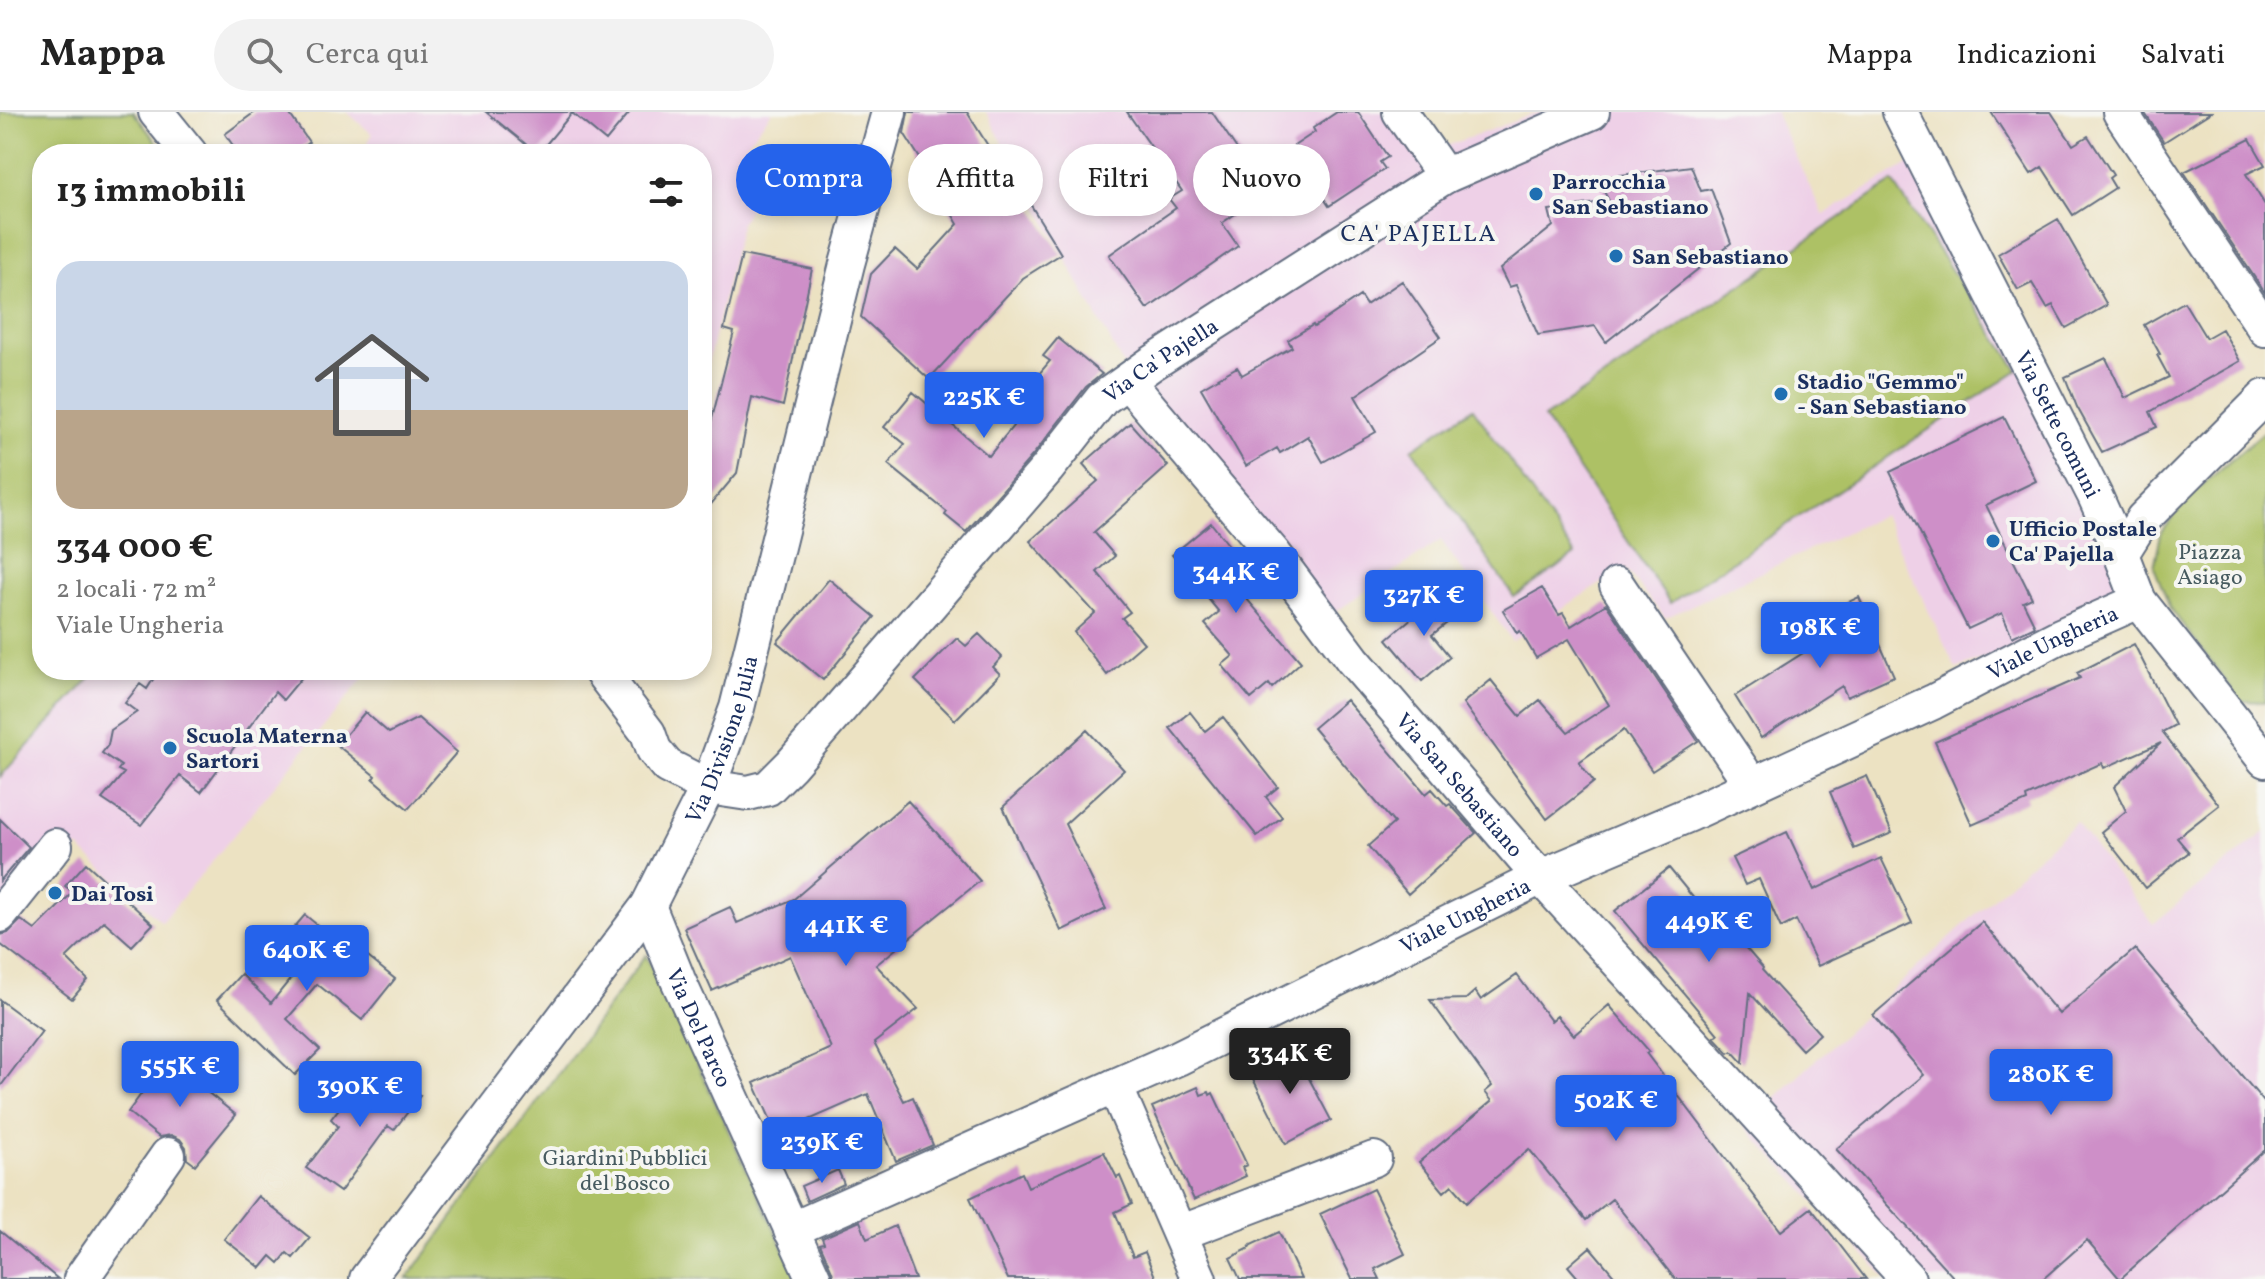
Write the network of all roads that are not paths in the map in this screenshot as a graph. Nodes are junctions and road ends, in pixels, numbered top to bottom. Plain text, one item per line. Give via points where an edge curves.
1 (156, 112) edge
2 (889, 112) edge
3 (1400, 112) edge
4 (1592, 112) edge
5 (1900, 112) edge
6 (2120, 112) edge
7 (182, 144) edge
8 (1445, 176) junction
9 (2265, 329) edge
10 (1128, 382) junction
11 (2265, 397) edge
12 (2121, 554) junction
13 (1617, 585) dead end
14 (2139, 601) junction
15 (608, 680) edge
16 (2249, 717) edge
17 (2265, 760) edge
18 (1752, 785) junction
19 (708, 787) junction
20 (55, 846) dead end
21 (1541, 877) junction
22 (648, 906) junction
23 (0, 915) edge
24 (1115, 1086) junction
25 (168, 1155) dead end
26 (1374, 1159) dead end
27 (791, 1230) junction
28 (1180, 1233) junction
29 (81, 1279) edge
30 (367, 1279) edge
31 (814, 1279) edge
32 (1199, 1279) edge
33 (1908, 1279) edge

1 - 7 street
2 - 19 street, Via Divisione Julia via 737,708
3 - 8 street
4 - 8 street, Via Ca' Pajella
5 - 12 street, Via Sette comuni
6 - 9 street
8 - 10 street, Via Ca' Pajella
10 - 19 street, Via Ca' Pajella via 1102,399 1037,481 768,788 748,793
10 - 21 street, Via San Sebastiano via 1273,553 1353,660
11 - 12 street via 2143,519
12 - 14 street, Via Sette comuni
13 - 18 street
14 - 16 street, Via Sette comuni
14 - 18 street, Viale Ungheria
15 - 19 street via 667,766
16 - 17 street, Via Sette comuni
18 - 21 street, Viale Ungheria
19 - 22 street, Via Divisione Julia
20 - 23 street
21 - 24 street, Viale Ungheria
21 - 33 street, Via San Sebastiano
22 - 27 street, Via Del Parco
22 - 30 street, Via Divisione Julia
24 - 27 street, Viale Ungheria
24 - 28 street
25 - 29 street
26 - 28 street
27 - 31 street, Via Del Parco
28 - 32 street

